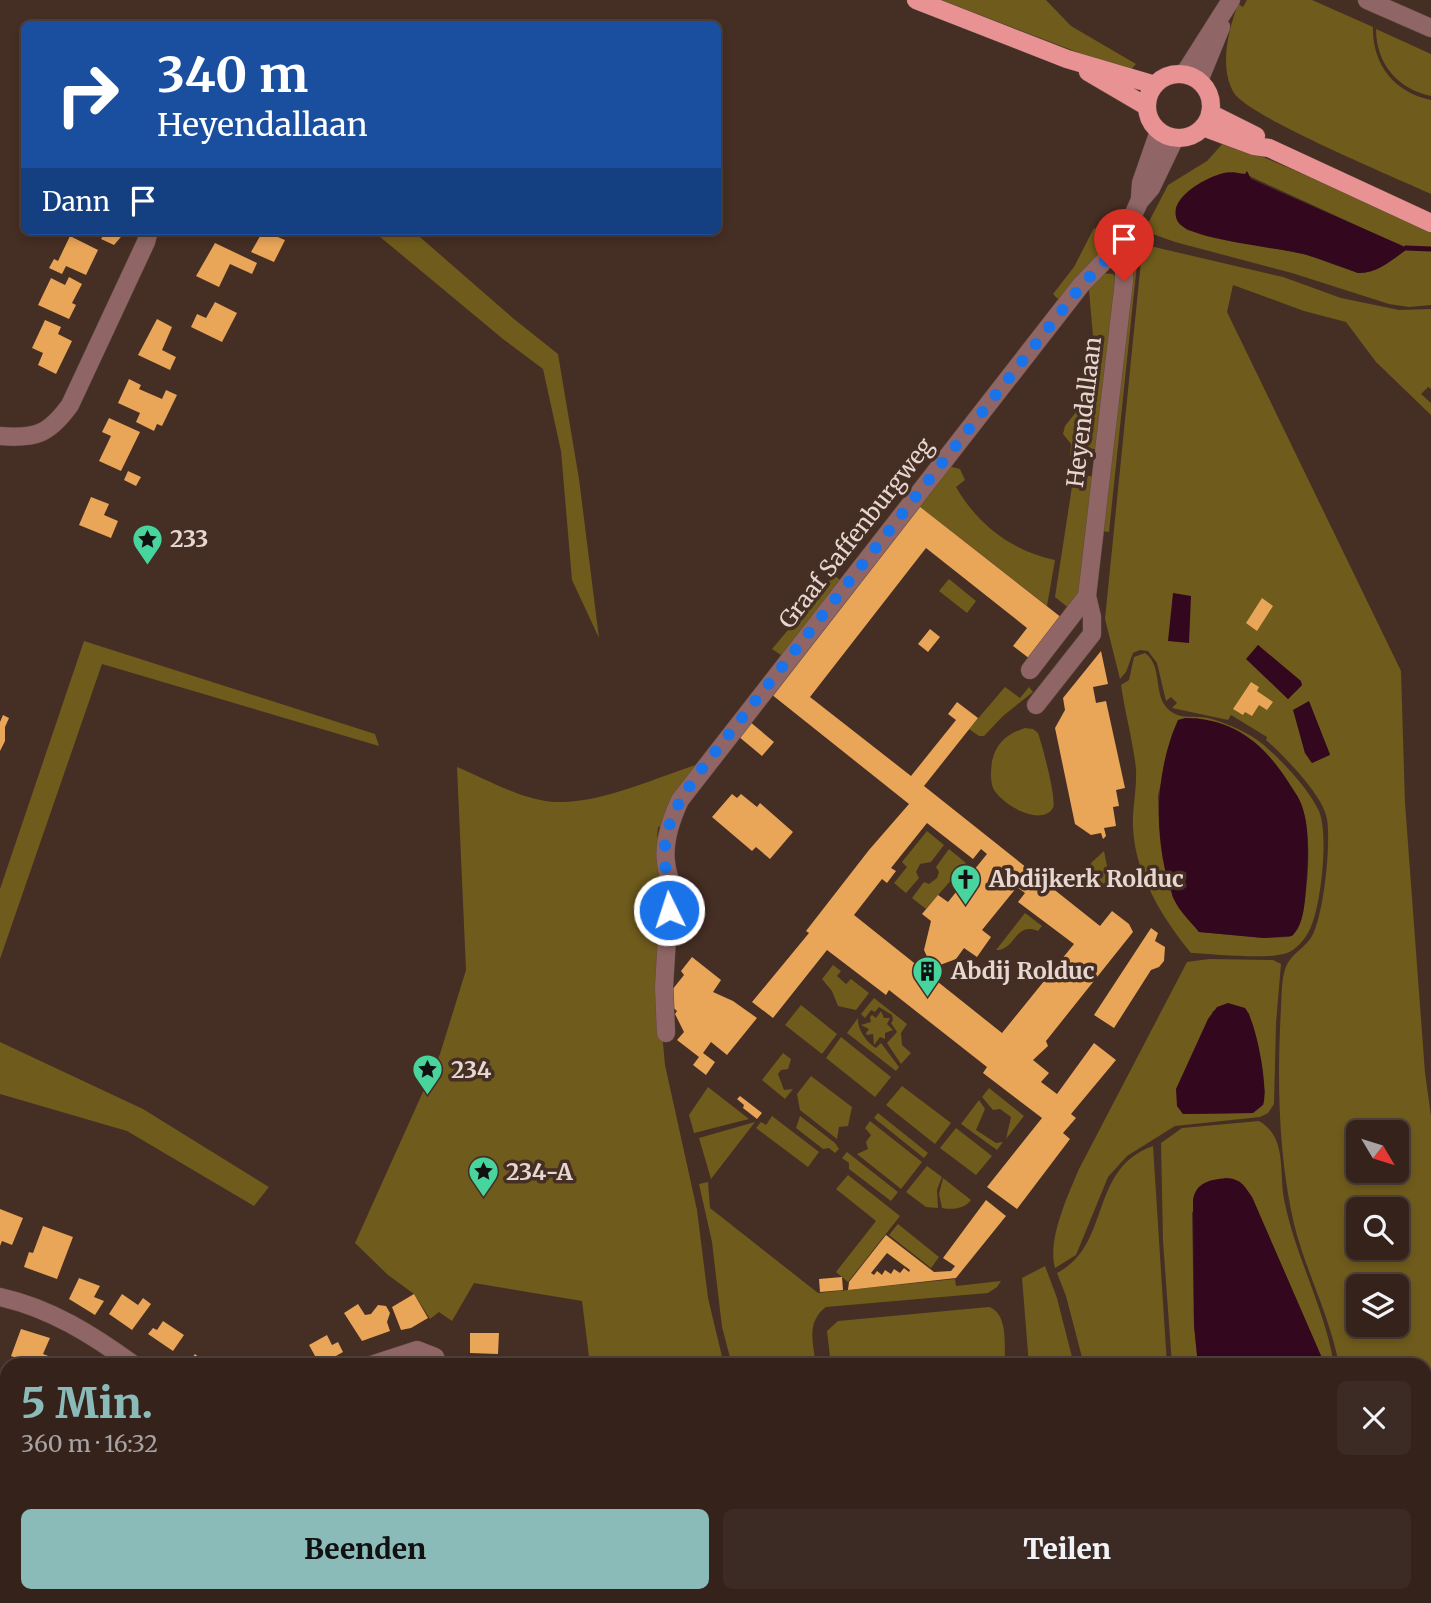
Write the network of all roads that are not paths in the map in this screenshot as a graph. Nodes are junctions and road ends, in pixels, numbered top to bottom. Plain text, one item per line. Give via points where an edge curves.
1 (916, 0) edge
2 (1367, 0) edge
3 (1228, 5) edge
4 (1431, 28) edge
5 (1067, 59) junction
6 (1192, 78) junction
7 (1155, 85) junction
8 (1146, 106) junction
9 (1206, 120) junction
10 (1167, 135) junction
11 (1431, 222) edge
12 (1125, 233) junction
13 (147, 235) edge
14 (0, 436) edge
15 (1087, 596) junction
16 (1030, 670) dead end
17 (1036, 705) dead end
18 (670, 887) junction
19 (684, 910) dead end
20 (666, 1033) dead end
21 (0, 1297) edge
22 (124, 1358) edge
23 (392, 1358) edge
24 (431, 1358) edge

1 - 5 main road
2 - 4 street
3 - 6 street
5 - 7 main road
5 - 8 main road
6 - 7 main road via 1172,75
6 - 9 main road via 1210,98
7 - 8 main road
8 - 10 main road via 1149,118
9 - 10 main road via 1186,138
9 - 11 main road via 1254,146 1269,148
10 - 12 street, Graaf Saffenburgweg via 1141,183 1139,202
12 - 15 street, Heyendallaan via 1124,281
12 - 18 street, Graaf Saffenburgweg via 697,775 680,800 667,833 665,861
13 - 14 street via 62,416 43,433
15 - 16 street
15 - 17 street, Heyendallaan via 1092,634
18 - 19 street, Graaf Saffenburgweg
18 - 20 street
21 - 22 street via 85,1331
23 - 24 street via 417,1350

